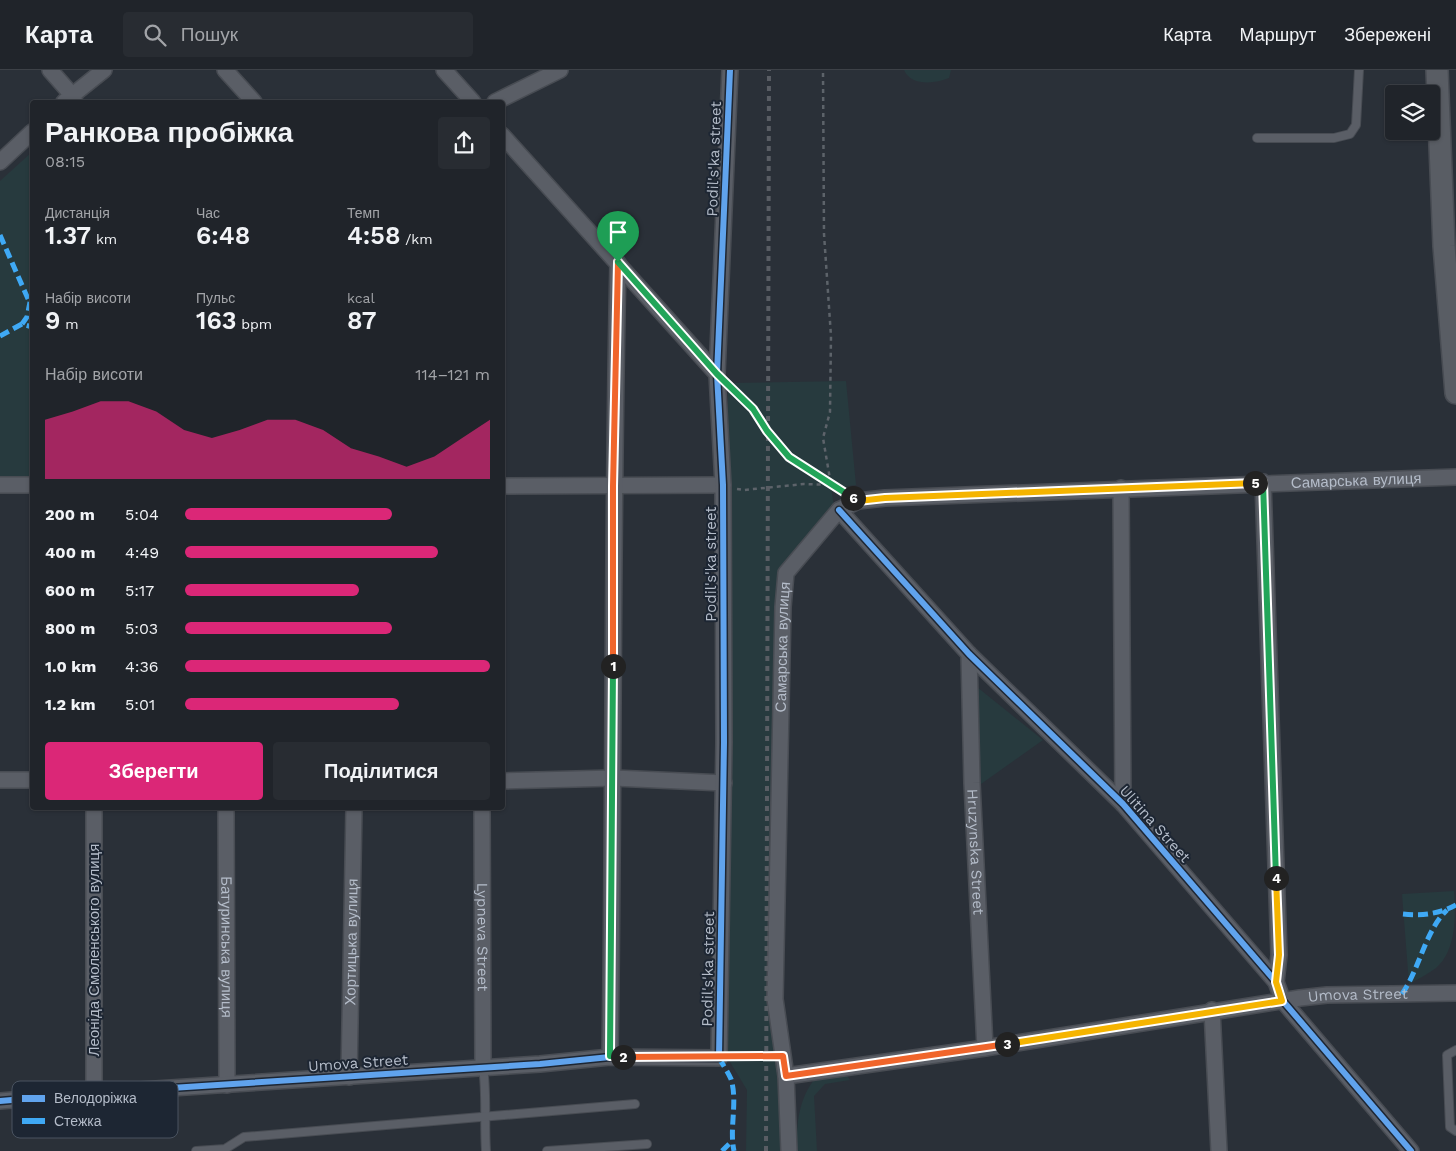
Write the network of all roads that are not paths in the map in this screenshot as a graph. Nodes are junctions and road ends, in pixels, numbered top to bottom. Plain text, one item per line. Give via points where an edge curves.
1 (50, 70) edge
2 (104, 70) edge
3 (225, 70) edge
4 (444, 70) edge
5 (560, 70) edge
6 (730, 70) edge
7 (1358, 70) edge
8 (1436, 70) edge
9 (71, 100) edge
10 (252, 100) edge
11 (471, 100) edge
12 (499, 100) edge
13 (30, 134) edge
14 (505, 138) edge
15 (1257, 138) dead end
16 (0, 162) edge
17 (618, 262) junction
18 (717, 374) junction
19 (1456, 393) edge
20 (1456, 477) edge
21 (1263, 482) junction
22 (0, 485) edge
23 (30, 485) edge
24 (723, 485) junction
25 (505, 486) edge
26 (613, 486) junction
27 (1122, 488) junction
28 (839, 510) junction
29 (969, 654) junction
30 (614, 778) junction
31 (0, 780) edge
32 (30, 780) edge
33 (505, 781) edge
34 (724, 783) junction
35 (1123, 804) junction
36 (94, 810) edge
37 (226, 810) edge
38 (354, 810) edge
39 (482, 810) edge
40 (1276, 982) junction
41 (1456, 993) edge
42 (1282, 1001) junction
43 (1212, 1010) junction
44 (985, 1048) junction
45 (1456, 1050) edge
46 (610, 1056) junction
47 (719, 1058) joint
48 (483, 1067) junction
49 (786, 1076) junction
50 (349, 1077) junction
51 (94, 1081) edge
52 (227, 1086) junction
53 (178, 1089) edge
54 (635, 1104) dead end
55 (483, 1116) junction
56 (1456, 1131) edge
57 (647, 1144) dead end
58 (196, 1151) edge
59 (486, 1151) edge
60 (547, 1151) edge
61 (789, 1151) edge
62 (1219, 1151) edge
63 (1410, 1151) edge

1 - 9 street
2 - 9 street
3 - 10 street
4 - 11 street
5 - 12 street
6 - 18 street, Podil's'ka street
7 - 15 lane via 1356,125 1350,134 1334,138
8 - 19 street via 1444,246
13 - 16 street
14 - 17 street
17 - 18 street
17 - 26 street
18 - 24 street, Podil's'ka street
20 - 21 street, Самарська вулиця
21 - 27 street, Самарська вулиця
21 - 40 street via 1279,955
22 - 23 street
24 - 26 street
24 - 34 street, Podil's'ka street
25 - 26 street
26 - 30 street
27 - 28 street, Самарська вулиця via 885,498 858,501
27 - 35 street
28 - 29 street, Ulitina Street
28 - 49 street, Самарська вулиця via 786,574 775,999
29 - 35 street, Ulitina Street
29 - 44 street, Hruzynska Street
30 - 33 street
30 - 34 street
30 - 46 street
31 - 32 street
34 - 47 street, Podil's'ka street
35 - 40 street, Ulitina Street
36 - 51 street, Леоніда Смоленського вулиця
37 - 52 street, Батуринська вулиця
38 - 50 street, Хортицька вулиця
39 - 48 street, Lypneva Street
40 - 42 street, Ulitina Street
41 - 42 street, Umova Street via 1327,995
42 - 43 street, Umova Street
42 - 63 street, Ulitina Street
43 - 44 street, Umova Street
43 - 62 street
44 - 49 street, Umova Street
45 - 56 lane via 1447,1054 1450,1127
46 - 47 street, Umova Street
46 - 48 street, Umova Street
48 - 50 street, Umova Street
48 - 55 lane via 487,1093
49 - 61 street, Самарська вулиця
50 - 52 street, Umova Street
52 - 53 street, Umova Street
54 - 55 lane
55 - 58 lane via 244,1137 225,1149
55 - 59 lane
57 - 60 lane

